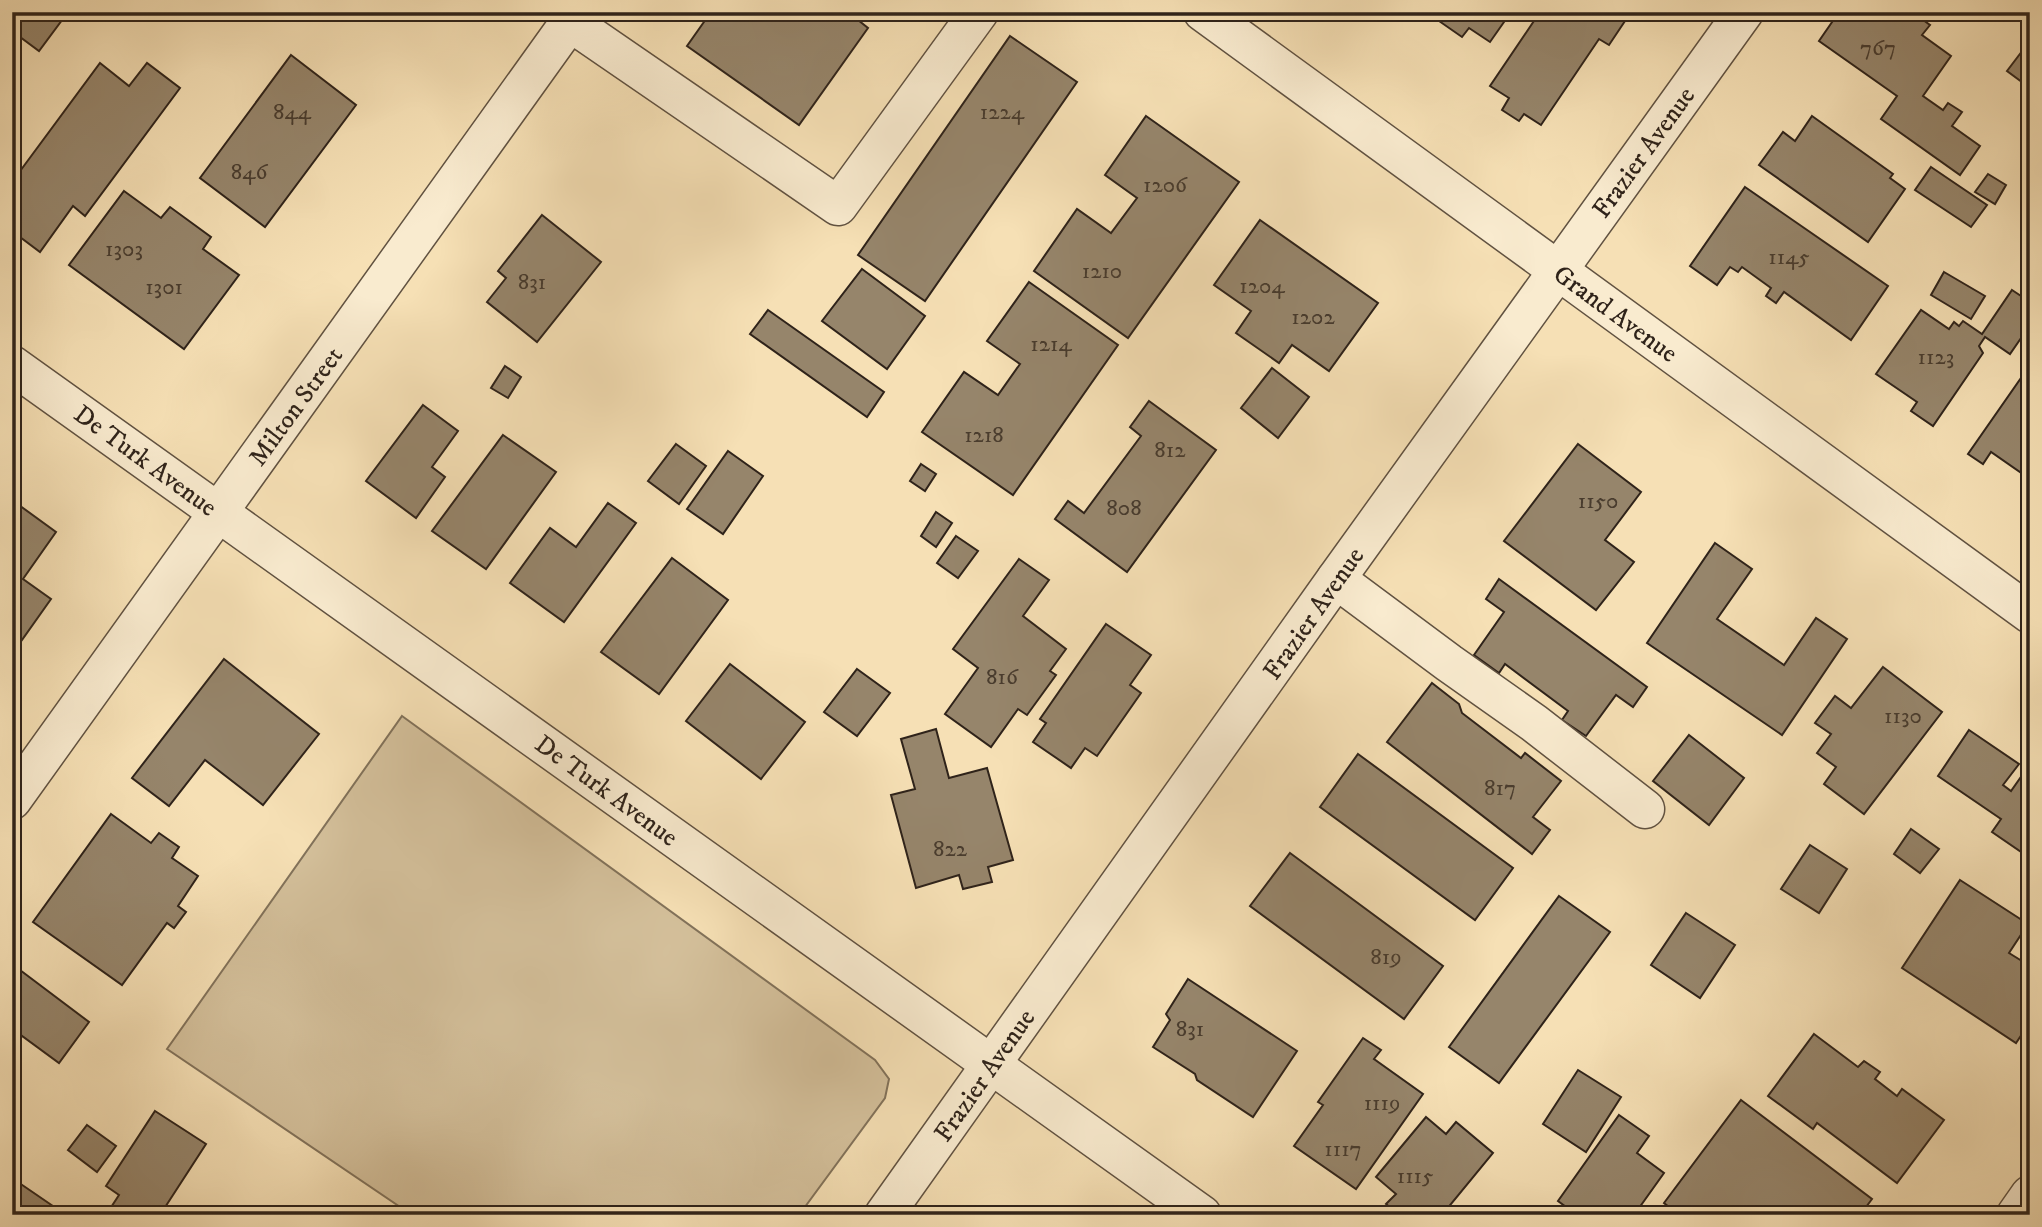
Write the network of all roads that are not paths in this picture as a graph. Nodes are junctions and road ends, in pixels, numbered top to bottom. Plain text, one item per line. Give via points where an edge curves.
1 (979, 12) edge
2 (1203, 12) edge
3 (1744, 12) edge
4 (574, 17) edge
5 (1558, 271) junction
6 (12, 365) edge
7 (219, 513) junction
8 (1336, 579) junction
9 (2030, 614) edge
10 (12, 800) edge
11 (1644, 810) dead end
12 (991, 1065) junction
13 (2030, 1195) edge
14 (884, 1215) edge
15 (1202, 1215) edge
16 (2016, 1215) edge

1 - 4 street via 838,206
2 - 5 street, Grand Avenue
3 - 5 street, Frazier Avenue
4 - 7 street, Milton Street
5 - 8 street, Frazier Avenue
5 - 9 street, Grand Avenue
6 - 7 street, De Turk Avenue
7 - 10 street, Milton Street
7 - 12 street, De Turk Avenue
8 - 11 street via 1534,723
8 - 12 street, Frazier Avenue
12 - 14 street, Frazier Avenue
12 - 15 street, De Turk Avenue
13 - 16 street

